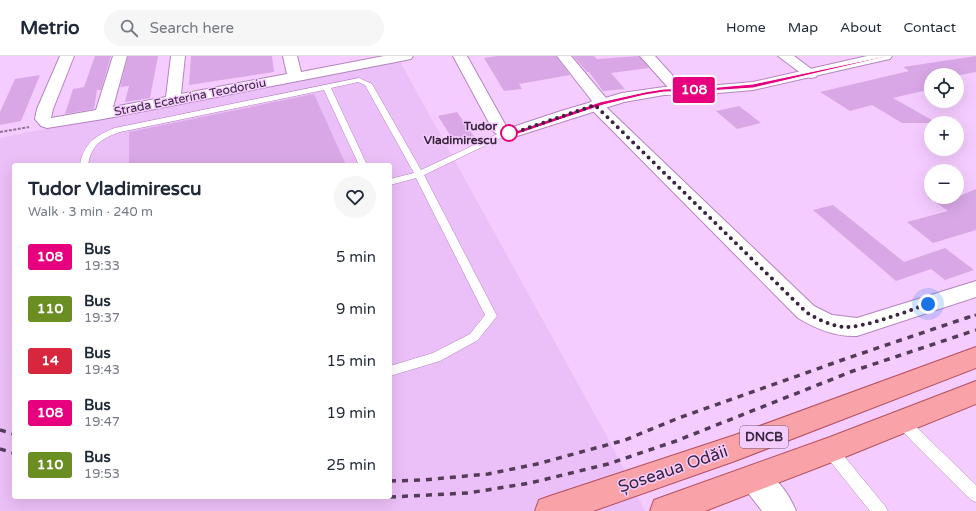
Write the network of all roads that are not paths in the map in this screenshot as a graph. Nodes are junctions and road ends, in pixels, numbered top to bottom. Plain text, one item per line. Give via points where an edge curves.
1 (67, 56) edge
2 (120, 56) edge
3 (178, 56) edge
4 (290, 56) edge
5 (406, 56) edge
6 (460, 56) edge
7 (564, 56) edge
8 (647, 56) edge
9 (785, 56) edge
10 (885, 56) edge
11 (353, 61) edge
12 (811, 74) junction
13 (295, 77) junction
14 (326, 86) junction
15 (678, 90) junction
16 (173, 100) junction
17 (598, 104) junction
18 (103, 114) junction
19 (506, 133) junction
20 (84, 163) edge
21 (362, 163) edge
22 (419, 174) junction
23 (392, 181) edge
24 (976, 289) edge
25 (976, 357) edge
26 (392, 370) edge
27 (975, 394) edge
28 (902, 422) junction
29 (830, 450) junction
30 (755, 479) junction
31 (976, 495) edge
32 (550, 511) edge
33 (665, 511) edge
34 (781, 511) edge
35 (880, 511) edge

1 - 18 street, Strada Ecaterina Teodoroiu via 43,119 47,123
2 - 18 street
3 - 16 street
4 - 13 street
5 - 11 street, Strada Ecaterina Teodoroiu
6 - 19 street via 500,129
7 - 17 street
8 - 15 street
9 - 12 street
10 - 12 street
11 - 13 street, Strada Ecaterina Teodoroiu
12 - 15 street via 753,86
13 - 16 street, Strada Ecaterina Teodoroiu
14 - 20 lane via 118,130 103,135 92,143 85,153
14 - 21 lane
14 - 22 lane via 359,80 368,84
15 - 17 street via 645,93
16 - 18 street, Strada Ecaterina Teodoroiu
17 - 19 street via 516,132
17 - 24 street via 806,312 817,319 832,325 857,326
19 - 22 lane
22 - 23 lane
22 - 26 lane via 491,316 474,337 436,357
25 - 32 main road, Șoseaua Odăii / DNCB via 735,448
27 - 28 main road, DNCB
28 - 29 main road, DNCB
28 - 31 lane
29 - 30 main road, DNCB
29 - 35 lane
30 - 33 main road, DNCB
30 - 34 street

